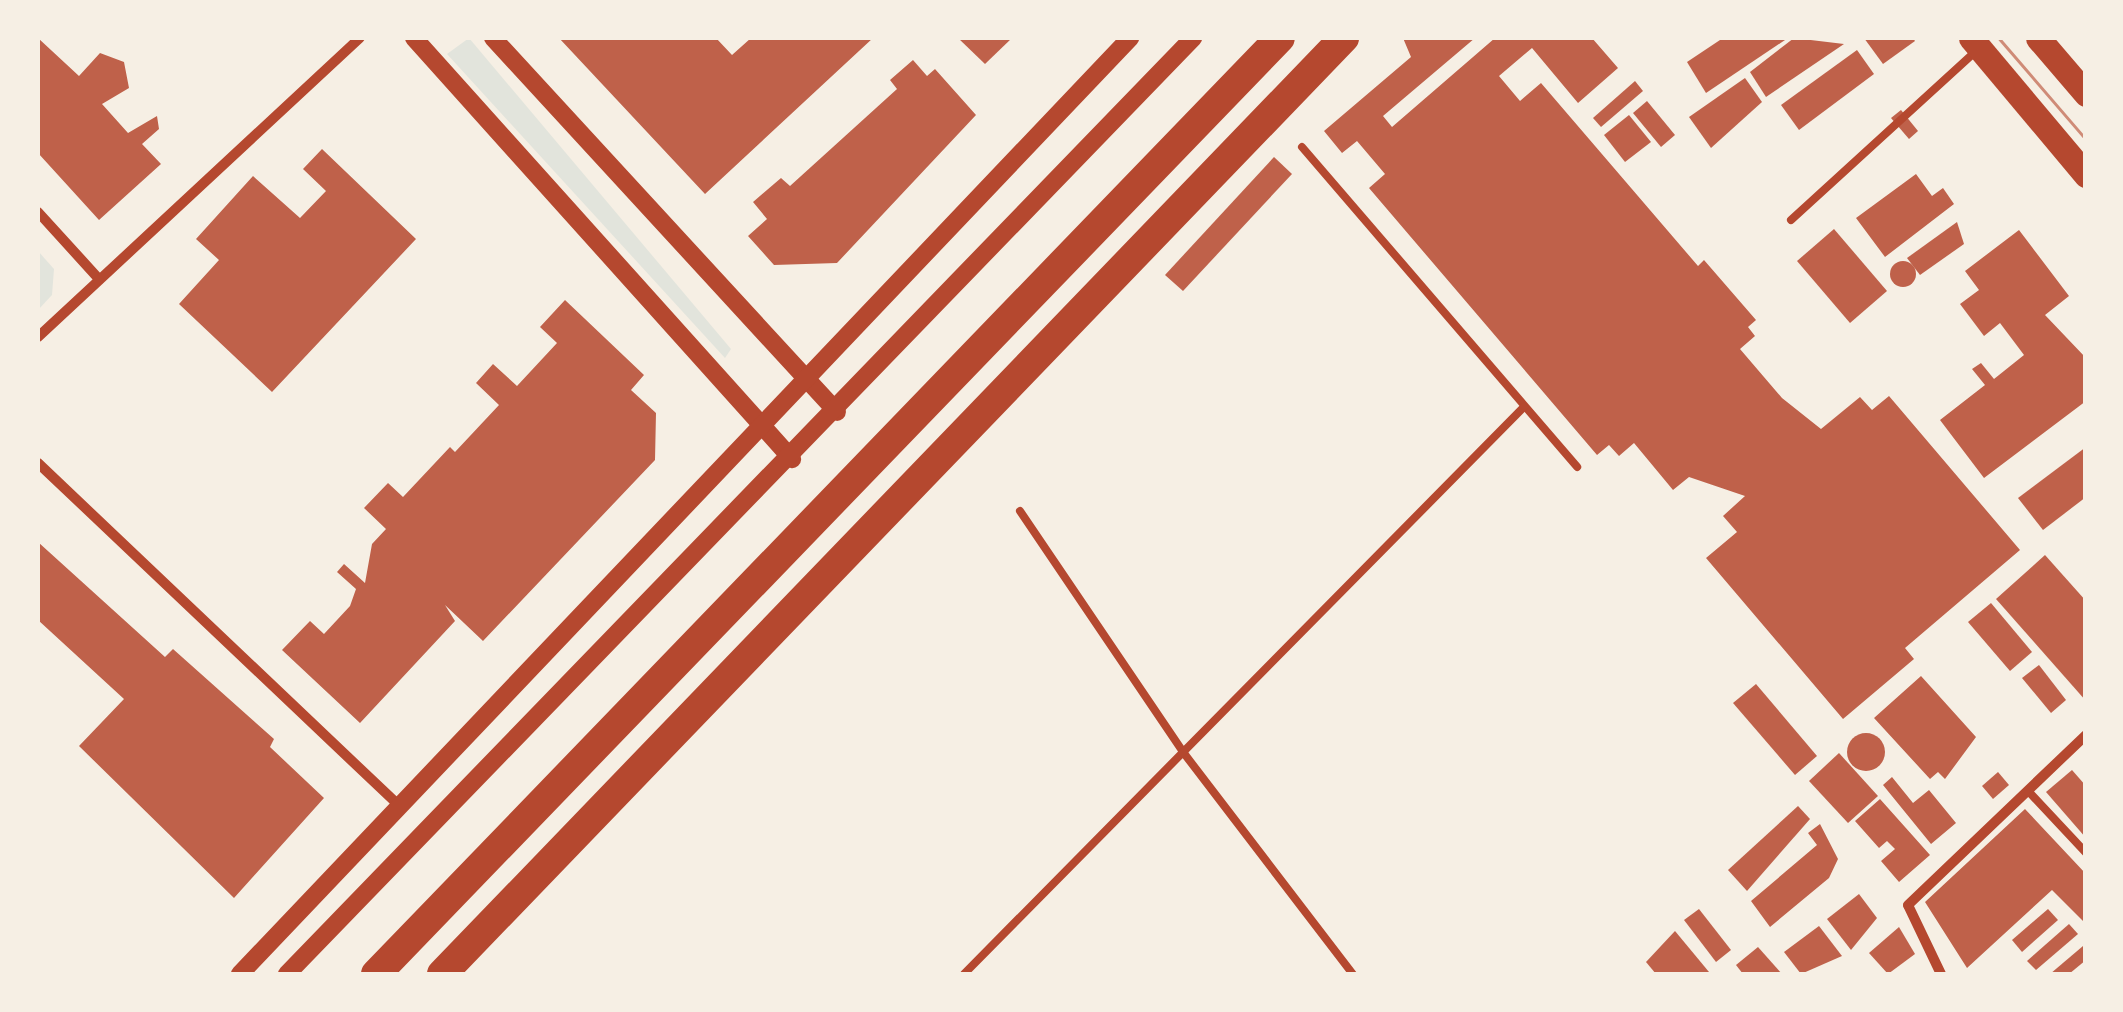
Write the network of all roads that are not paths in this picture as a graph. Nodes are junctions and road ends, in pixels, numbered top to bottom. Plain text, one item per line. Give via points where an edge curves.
1 (360, 38) edge
2 (414, 38) edge
3 (493, 38) edge
4 (1130, 38) edge
5 (1194, 38) edge
6 (1280, 38) edge
7 (1344, 38) edge
8 (2045, 40) edge
9 (1975, 43) edge
10 (2086, 94) edge
11 (1302, 147) dead end
12 (2086, 175) edge
13 (38, 212) edge
14 (1792, 220) dead end
15 (98, 279) junction
16 (38, 337) edge
17 (804, 379) junction
18 (1524, 407) junction
19 (837, 412) junction
20 (759, 426) junction
21 (792, 460) junction
22 (38, 463) edge
23 (1577, 467) dead end
24 (1020, 511) dead end
25 (2086, 735) edge
26 (1183, 752) junction
27 (2029, 792) junction
28 (400, 806) junction
29 (2086, 853) edge
30 (240, 974) edge
31 (287, 974) edge
32 (376, 974) edge
33 (442, 974) edge
34 (964, 974) edge
35 (1353, 974) edge
36 (1941, 974) edge

1 - 15 street
2 - 20 street
3 - 17 street
4 - 17 street
5 - 19 street
6 - 32 highway
7 - 33 highway
8 - 10 main road
9 - 12 main road
9 - 14 lane
11 - 18 lane
13 - 15 street
15 - 16 street
17 - 19 street
17 - 20 street
18 - 23 lane
18 - 26 lane
19 - 21 street
20 - 21 street
20 - 28 street
21 - 31 street
22 - 28 street
24 - 26 lane
25 - 27 street
26 - 34 lane
26 - 35 lane
27 - 29 lane
27 - 36 street via 1908,905
28 - 30 street

